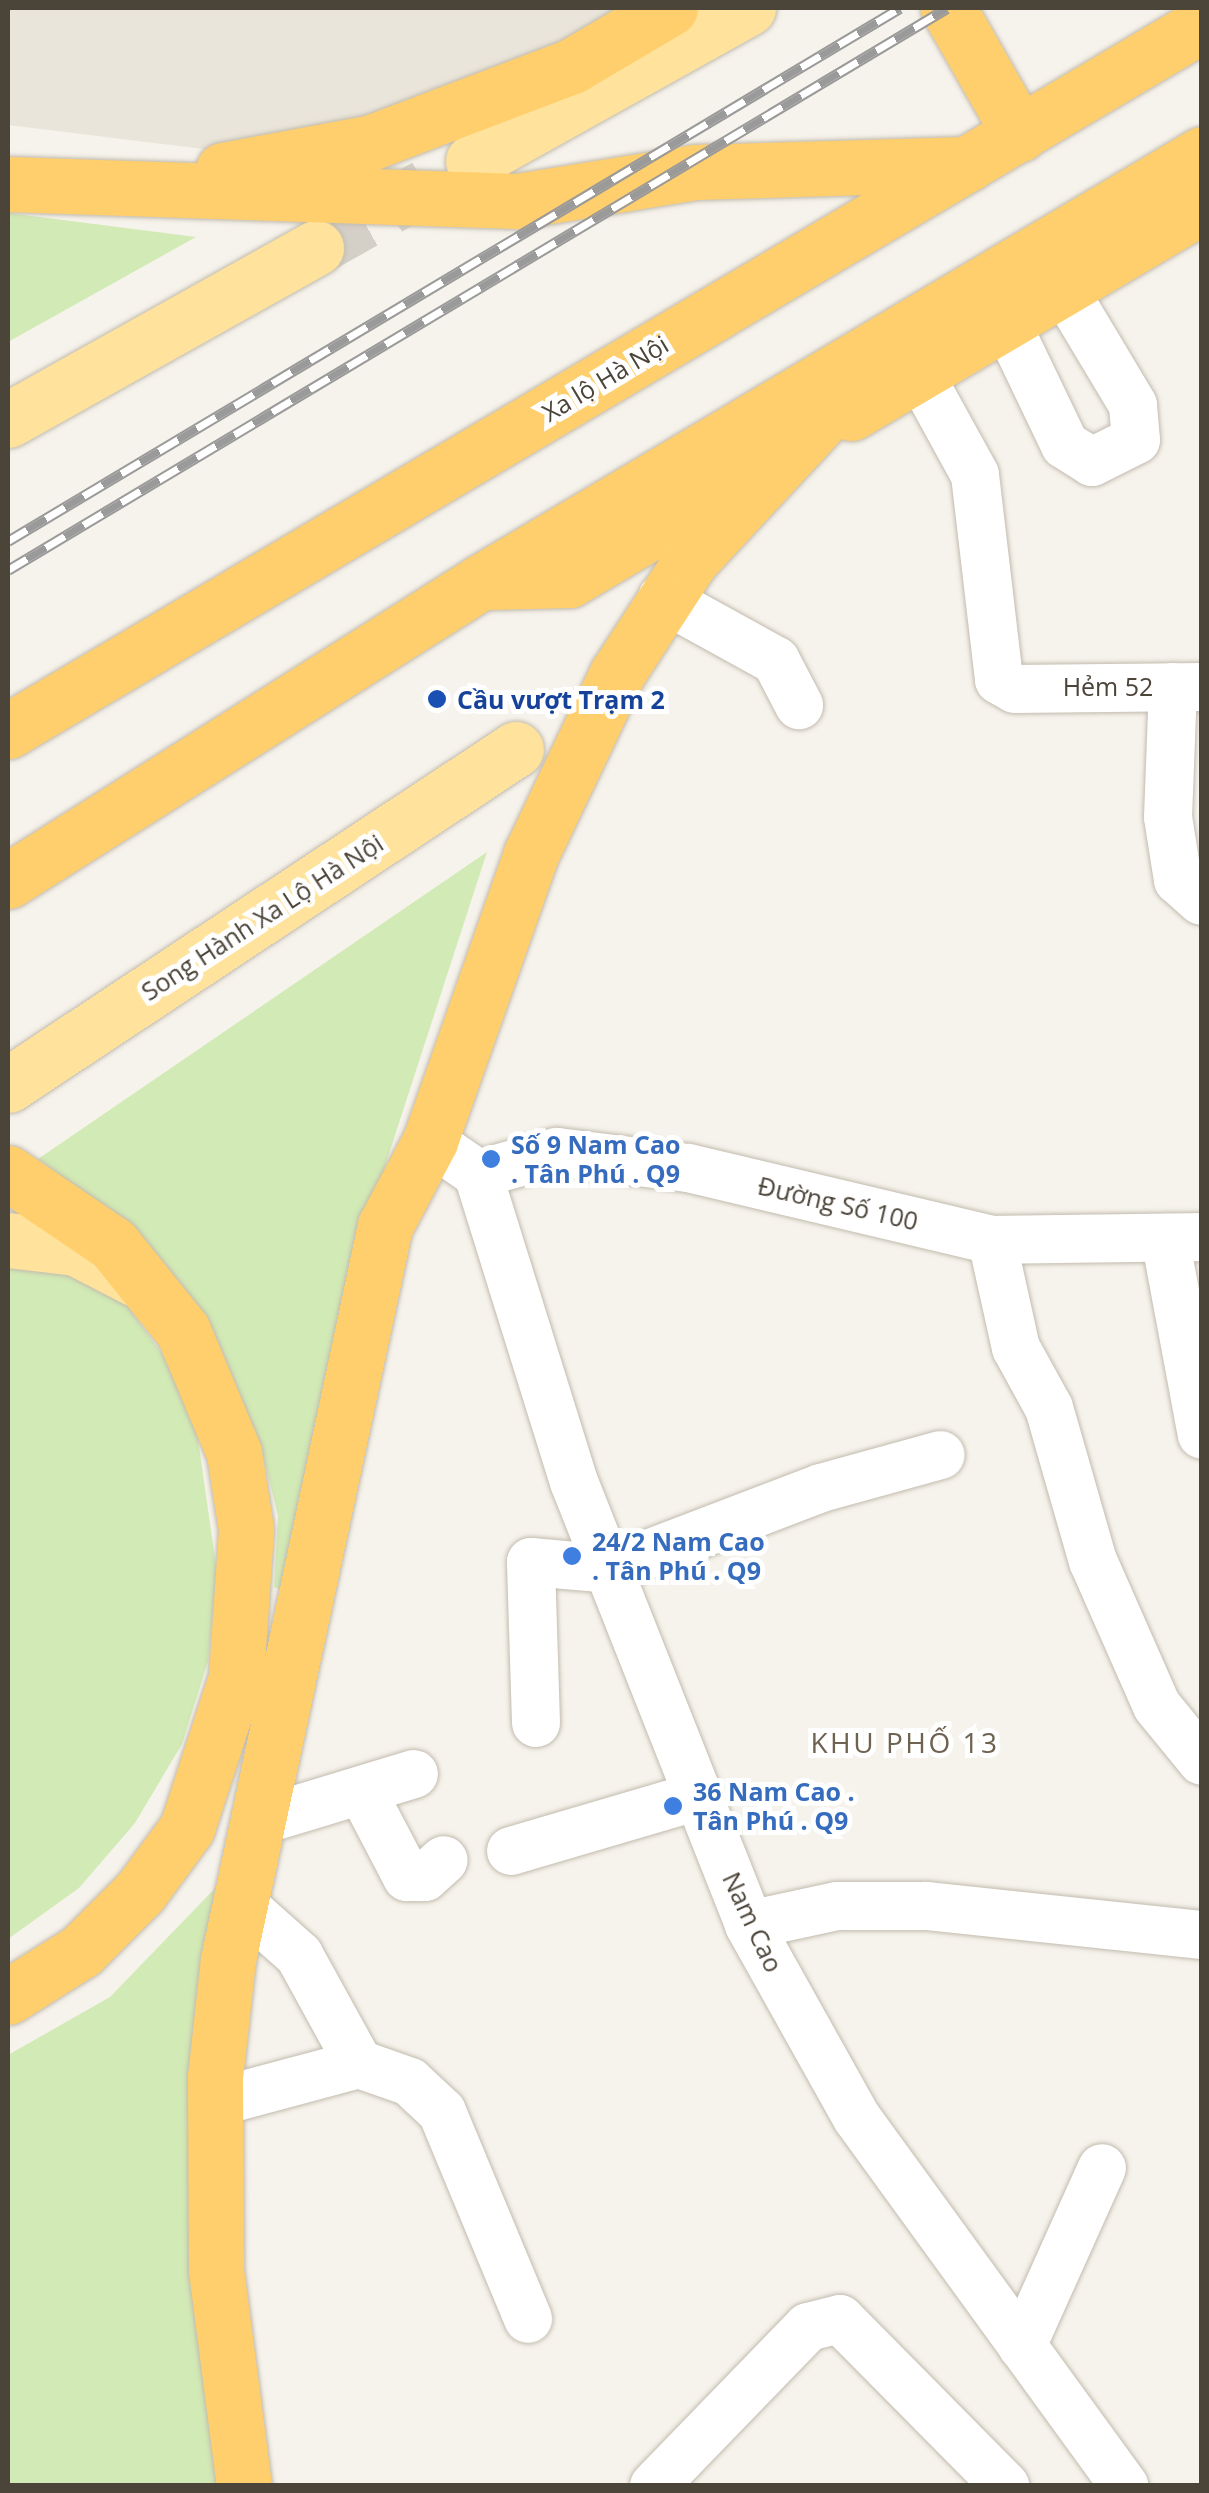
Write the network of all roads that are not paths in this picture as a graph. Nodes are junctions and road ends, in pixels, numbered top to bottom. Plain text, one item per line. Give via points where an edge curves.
1 (670, 8) edge
2 (748, 8) edge
3 (948, 8) edge
4 (1202, 24) edge
5 (1020, 134) junction
6 (1202, 154) edge
7 (473, 160) tunnel mouth
8 (968, 164) junction
9 (8, 184) edge
10 (112, 190) junction
11 (1202, 206) edge
12 (316, 248) tunnel mouth
13 (1064, 288) junction
14 (1006, 322) junction
15 (908, 355) junction
16 (8, 420) edge
17 (798, 445) junction
18 (481, 582) junction
19 (662, 598) junction
20 (1187, 687) edge
21 (798, 705) dead end
22 (8, 731) edge
23 (516, 749) dead end
24 (8, 881) edge
25 (1201, 900) edge
26 (8, 1085) edge
27 (430, 1141) junction
28 (12, 1174) edge
29 (478, 1174) junction
30 (1183, 1238) edge
31 (8, 1240) edge
32 (992, 1240) junction
33 (149, 1286) junction
34 (1202, 1434) edge
35 (941, 1455) dead end
36 (609, 1569) junction
37 (536, 1723) dead end
38 (1202, 1760) edge
39 (414, 1774) dead end
40 (363, 1793) junction
41 (698, 1796) junction
42 (278, 1815) junction
43 (511, 1850) dead end
44 (444, 1860) dead end
45 (256, 1916) junction
46 (749, 1925) junction
47 (1202, 1935) edge
48 (8, 1997) edge
49 (359, 2064) junction
50 (236, 2097) junction
51 (1102, 2168) dead end
52 (528, 2320) dead end
53 (1022, 2346) junction
54 (244, 2486) edge
55 (272, 2486) edge
56 (654, 2486) edge
57 (1005, 2486) edge
58 (1124, 2486) edge

1 - 10 highway via 572,66 372,142
2 - 7 main road
3 - 5 highway
4 - 5 highway, Xa lộ Hà Nội
5 - 8 highway, Xa lộ Hà Nội
6 - 15 highway
8 - 10 highway via 695,172 518,201
8 - 22 highway, Xa lộ Hà Nội
9 - 10 highway
11 - 13 highway
12 - 16 main road
13 - 14 highway
13 - 14 street via 1133,405 1136,440 1092,462 1065,445
14 - 15 highway
15 - 17 highway
15 - 18 highway
15 - 20 street, Hẻm 52 via 975,475 994,596 991,665 1014,688
17 - 18 highway via 569,580
17 - 19 highway
18 - 24 highway
19 - 21 street via 776,660
19 - 27 highway via 531,854
20 - 25 street via 1168,817 1178,880
23 - 26 main road, Song Hành Xa Lộ Hà Nội
27 - 29 street
27 - 42 highway
27 - 54 highway via 385,1226 228,1960 215,2077 216,2271
28 - 33 highway via 113,1244
29 - 32 street, Đường Số 100 via 557,1152 669,1166
29 - 36 street, Nam Cao
30 - 32 street, Đường Số 100
30 - 34 street
31 - 33 main road via 76,1248
32 - 38 street via 1016,1348 1049,1408 1093,1560 1157,1706
33 - 48 highway via 184,1331 234,1452 246,1530 236,1678 219,1751 175,1844 81,1951
35 - 36 street via 821,1488
36 - 37 street via 530,1562
36 - 41 street, Nam Cao
39 - 40 street
40 - 42 street
40 - 44 street via 407,1877 425,1877
41 - 43 street
41 - 46 street, Nam Cao
42 - 45 highway
45 - 49 street via 299,1954
45 - 50 highway
46 - 47 street via 836,1906 926,1906
46 - 53 street, Nam Cao via 857,2118
49 - 50 street
49 - 52 street via 410,2082 442,2112
50 - 55 highway via 236,2212
51 - 53 street
53 - 58 street, Nam Cao
56 - 57 street via 808,2326 840,2319

